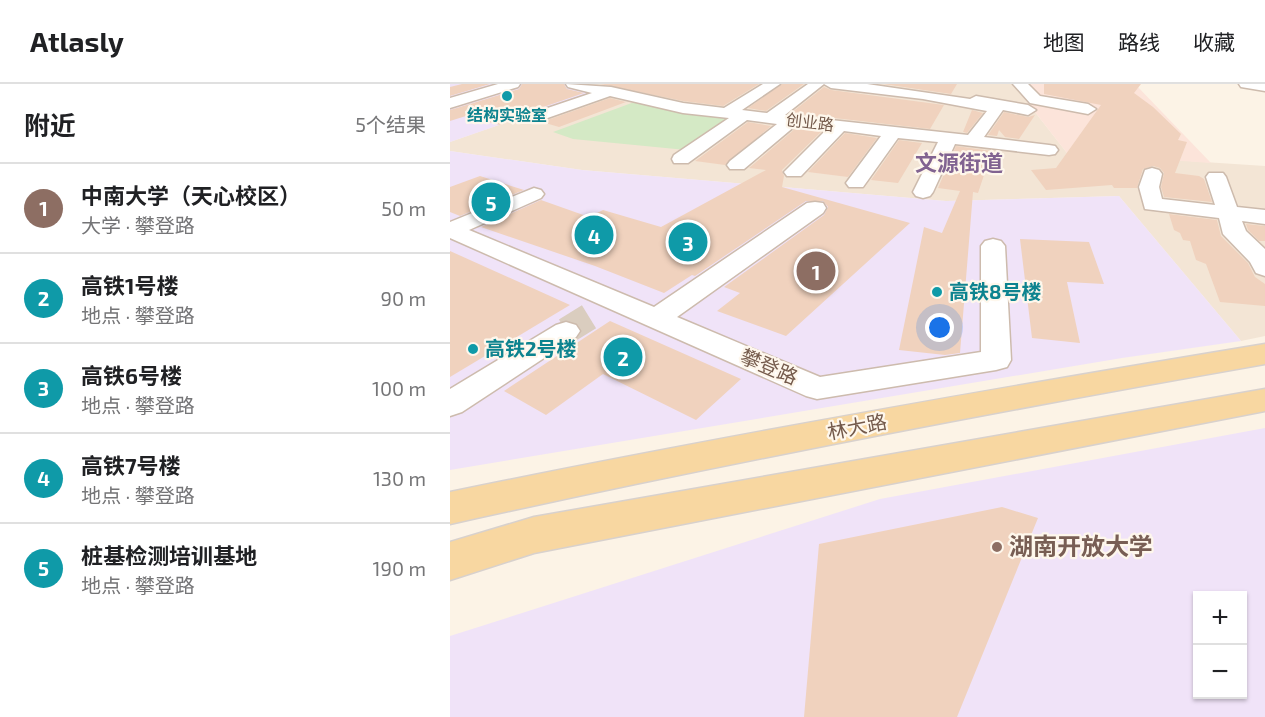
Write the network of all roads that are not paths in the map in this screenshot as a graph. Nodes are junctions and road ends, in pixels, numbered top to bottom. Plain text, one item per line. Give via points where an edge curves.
1 (513, 84) edge
2 (573, 84) edge
3 (632, 84) edge
4 (773, 84) edge
5 (817, 84) edge
6 (831, 84) edge
7 (1006, 84) edge
8 (1020, 84) edge
9 (1246, 84) edge
10 (869, 86) edge
11 (894, 86) edge
12 (1265, 87) edge
13 (609, 92) junction
14 (668, 92) dead end
15 (911, 93) junction
16 (951, 93) edge
17 (647, 100) junction
18 (450, 103) edge
19 (1088, 109) dead end
20 (1028, 110) junction
21 (842, 112) junction
22 (735, 114) junction
23 (533, 118) dead end
24 (770, 118) junction
25 (892, 118) junction
26 (792, 120) junction
27 (920, 135) junction
28 (949, 138) junction
29 (974, 141) junction
30 (681, 159) dead end
31 (737, 165) dead end
32 (794, 172) dead end
33 (1152, 174) dead end
34 (1216, 177) dead end
35 (856, 183) dead end
36 (923, 192) dead end
37 (534, 194) dead end
38 (815, 208) dead end
39 (1226, 213) junction
40 (1265, 217) edge
41 (450, 230) edge
42 (993, 246) dead end
43 (1265, 268) edge
44 (656, 319) junction
45 (566, 331) tunnel mouth
46 (1265, 354) edge
47 (1265, 400) edge
48 (450, 404) edge
49 (450, 508) edge
50 (450, 561) edge

1 - 18 street
2 - 13 street, 创业路
3 - 13 street
4 - 22 street
5 - 24 street
6 - 10 street
7 - 20 street
8 - 19 street via 1035,99
9 - 12 street
10 - 11 street
10 - 15 street
10 - 21 street
11 - 16 street
13 - 17 street, 创业路
13 - 23 street
14 - 17 street
15 - 16 street
15 - 25 street
16 - 20 street
16 - 27 street
16 - 29 street via 998,108
17 - 22 street, 创业路
20 - 29 street, 创业路 via 1049,150
21 - 25 street, 创业路 via 873,130
21 - 26 street, 创业路 via 821,124
21 - 32 street
22 - 24 street, 创业路
22 - 30 street
24 - 26 street, 创业路
25 - 27 street, 创业路
25 - 35 street
26 - 31 street
27 - 28 street, 创业路
28 - 29 street, 创业路
28 - 36 street
33 - 39 street via 1149,187 1153,204
34 - 39 street
37 - 41 street
38 - 44 street
39 - 40 street
39 - 43 street via 1235,234
41 - 44 street, 攀登路 via 603,308
42 - 44 street, 攀登路 via 996,360 817,388
45 - 48 street
46 - 49 main road, 林大路 via 988,401
47 - 50 main road via 534,535

